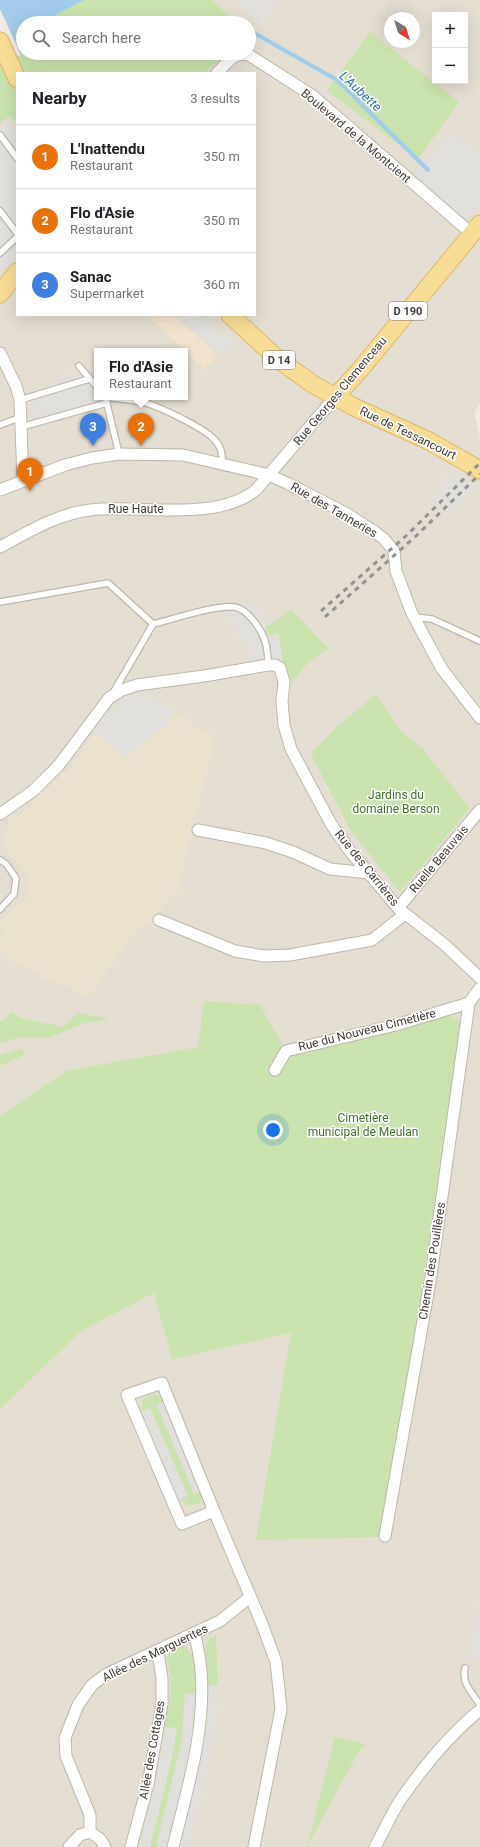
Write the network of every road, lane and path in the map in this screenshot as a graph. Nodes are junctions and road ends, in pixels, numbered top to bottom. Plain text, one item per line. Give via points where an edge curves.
1 (0, 41) edge
2 (256, 59) edge
3 (230, 60) edge
4 (219, 72) edge
5 (16, 77) edge
6 (0, 134) edge
7 (16, 157) edge
8 (0, 211) edge
9 (476, 229) edge
10 (16, 232) edge
11 (16, 238) edge
12 (0, 253) edge
13 (16, 269) edge
14 (16, 273) edge
15 (0, 279) edge
16 (0, 294) edge
17 (231, 316) edge
18 (0, 352) edge
19 (79, 366) dead end
20 (89, 379) junction
21 (94, 384) edge
22 (335, 397) junction
23 (20, 400) junction
24 (102, 400) edge
25 (106, 400) edge
26 (134, 400) edge
27 (21, 422) junction
28 (0, 425) edge
29 (119, 454) junction
30 (222, 464) junction
31 (480, 470) edge
32 (269, 475) junction
33 (23, 480) junction
34 (0, 490) edge
35 (0, 547) edge
36 (0, 602) edge
37 (414, 617) junction
38 (153, 624) junction
39 (480, 641) edge
40 (272, 665) junction
41 (110, 698) junction
42 (480, 718) edge
43 (480, 810) edge
44 (0, 814) edge
45 (198, 830) dead end
46 (0, 860) edge
47 (369, 873) junction
48 (0, 910) edge
49 (402, 911) junction
50 (159, 920) dead end
51 (480, 964) edge
52 (471, 971) junction
53 (480, 978) edge
54 (480, 988) edge
55 (469, 1003) junction
56 (275, 1070) dead end
57 (214, 1511) junction
58 (385, 1536) dead end
59 (250, 1597) junction
60 (195, 1634) junction
61 (158, 1652) junction
62 (465, 1668) dead end
63 (480, 1705) edge
64 (480, 1710) edge
65 (90, 1832) junction
66 (69, 1847) edge
67 (105, 1847) edge
68 (131, 1847) edge
69 (173, 1847) edge
70 (254, 1847) edge
71 (375, 1847) edge

1 - 5 main road
2 - 9 street, Boulevard de la Montcient via 313,96
3 - 4 street, Boulevard de la Montcient
6 - 7 lane
8 - 10 lane
9 - 22 main road, Rue Georges Clemenceau / D 190
11 - 12 lane
13 - 15 main road
14 - 16 main road
17 - 22 main road, D 14 via 279,360
18 - 23 street
19 - 20 lane
20 - 21 lane
20 - 23 lane
22 - 31 main road, Rue de Tessancourt / D 14 via 429,441
22 - 32 street, Rue Georges Clemenceau / D 190
23 - 27 street
24 - 27 lane
25 - 29 lane
26 - 30 lane via 175,415 214,438 220,446
27 - 28 lane
27 - 33 street
29 - 30 street via 183,455
29 - 33 street via 65,465
30 - 32 street
32 - 35 street, Rue Haute via 250,495 216,506 194,510 88,510 40,525
32 - 37 street, Rue des Tanneries via 347,514 380,535 394,550 396,571
33 - 34 street
36 - 38 lane via 108,583
37 - 39 lane via 432,619
37 - 42 street via 442,669
38 - 40 lane via 221,607 236,607 245,612 262,632
38 - 41 lane
40 - 41 street via 137,685 122,690
40 - 47 street, Rue des Carrières via 280,668 283,678 284,725 291,749 331,824
41 - 44 street via 59,765 33,791
43 - 49 street, Ruelle Beauvais
45 - 47 street via 266,843 330,869
46 - 48 lane via 16,878 14,894
47 - 49 street, Rue des Carrières
49 - 50 street, Ruelle Beauvais via 372,940 290,956 264,956 235,951
49 - 52 street, Rue des Carrières via 445,945
51 - 52 street
52 - 53 street, Rue des Carrières
54 - 55 street, Chemin des Pouillères
55 - 56 street, Rue du Nouveau Cimetière via 396,1025 286,1051
55 - 58 street, Chemin des Pouillères via 431,1276
57 - 57 street via 182,1524 127,1395 162,1383
57 - 59 street
59 - 60 street, Allée des Marguerites via 220,1621
59 - 70 street via 276,1662 281,1710
60 - 61 street, Allée des Marguerites
60 - 69 street via 201,1670 199,1727 194,1760
61 - 65 street, Allée des Marguerites via 105,1675 92,1686 78,1705 65,1738 66,1756 90,1815
61 - 68 street, Allée des Cottages via 162,1704 148,1784
62 - 63 lane via 465,1682
64 - 71 street via 431,1759 401,1800
65 - 66 street via 80,1835
65 - 67 street via 100,1839

